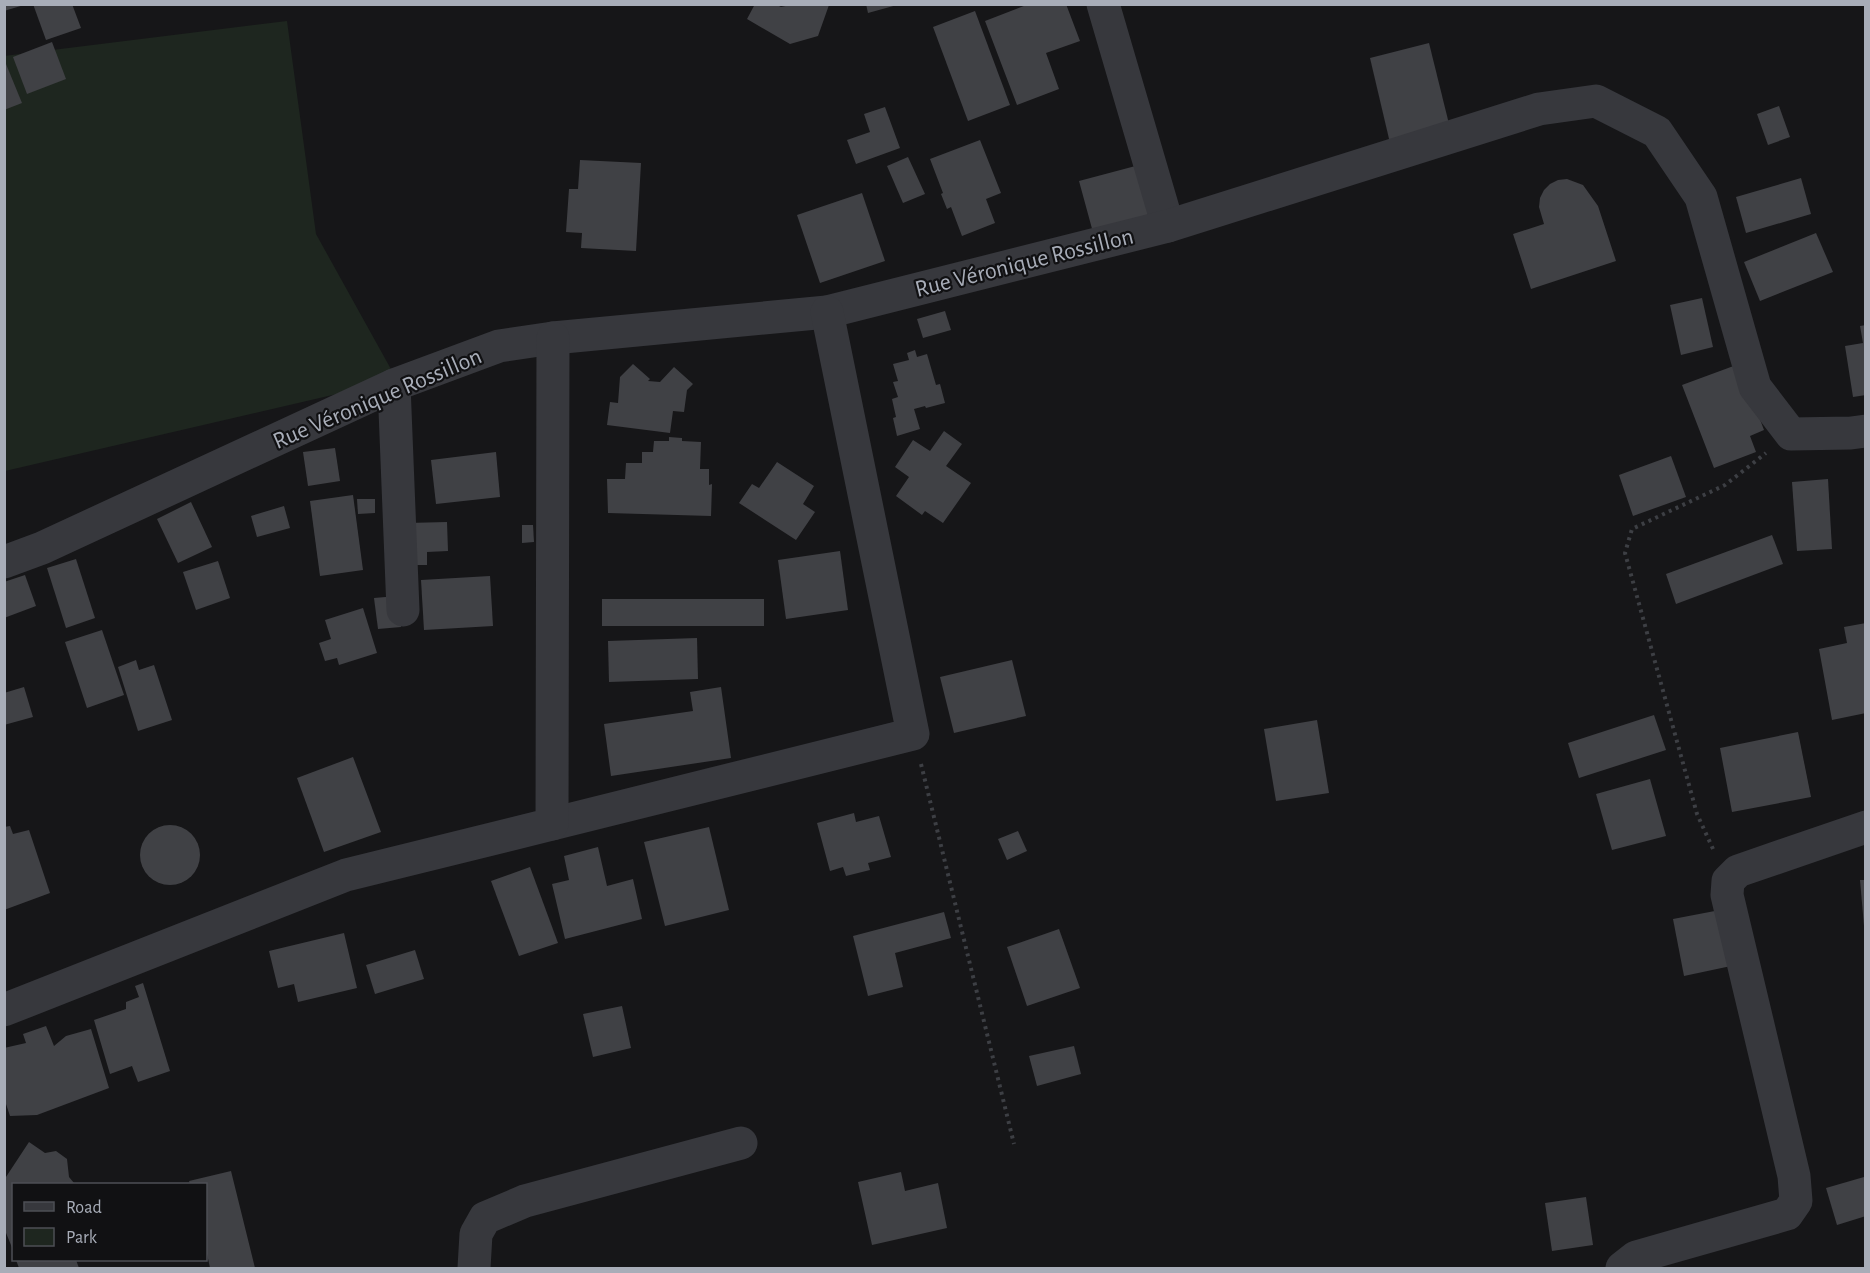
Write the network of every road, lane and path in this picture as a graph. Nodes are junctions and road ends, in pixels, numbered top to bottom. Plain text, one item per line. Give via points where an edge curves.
1 (1103, 4) edge
2 (1168, 226) junction
3 (827, 312) junction
4 (552, 338) junction
5 (394, 385) junction
6 (1866, 431) edge
7 (1791, 434) junction
8 (4, 562) edge
9 (403, 610) dead end
10 (913, 734) junction
11 (552, 824) junction
12 (1866, 826) edge
13 (1728, 881) junction
14 (4, 1010) edge
15 (741, 1143) dead end
16 (1014, 1144) dead end
17 (474, 1269) edge
18 (1622, 1269) edge

1 - 2 street
2 - 3 street, Rue Véronique Rossillon
2 - 7 street, Rue Véronique Rossillon via 1539,109 1596,101 1657,132 1701,197 1755,387
3 - 4 street, Rue Véronique Rossillon
3 - 10 street
4 - 5 street, Rue Véronique Rossillon via 499,346
4 - 11 street
5 - 8 street, Rue Véronique Rossillon
5 - 9 street
6 - 7 street
7 - 13 path via 1725,486 1632,529 1625,554 1697,814
10 - 11 street
10 - 16 path
11 - 14 street via 346,875
12 - 13 street via 1738,871
13 - 18 street via 1727,895 1794,1176 1796,1201 1787,1214 1636,1257
15 - 17 street via 525,1201 485,1218 476,1234

